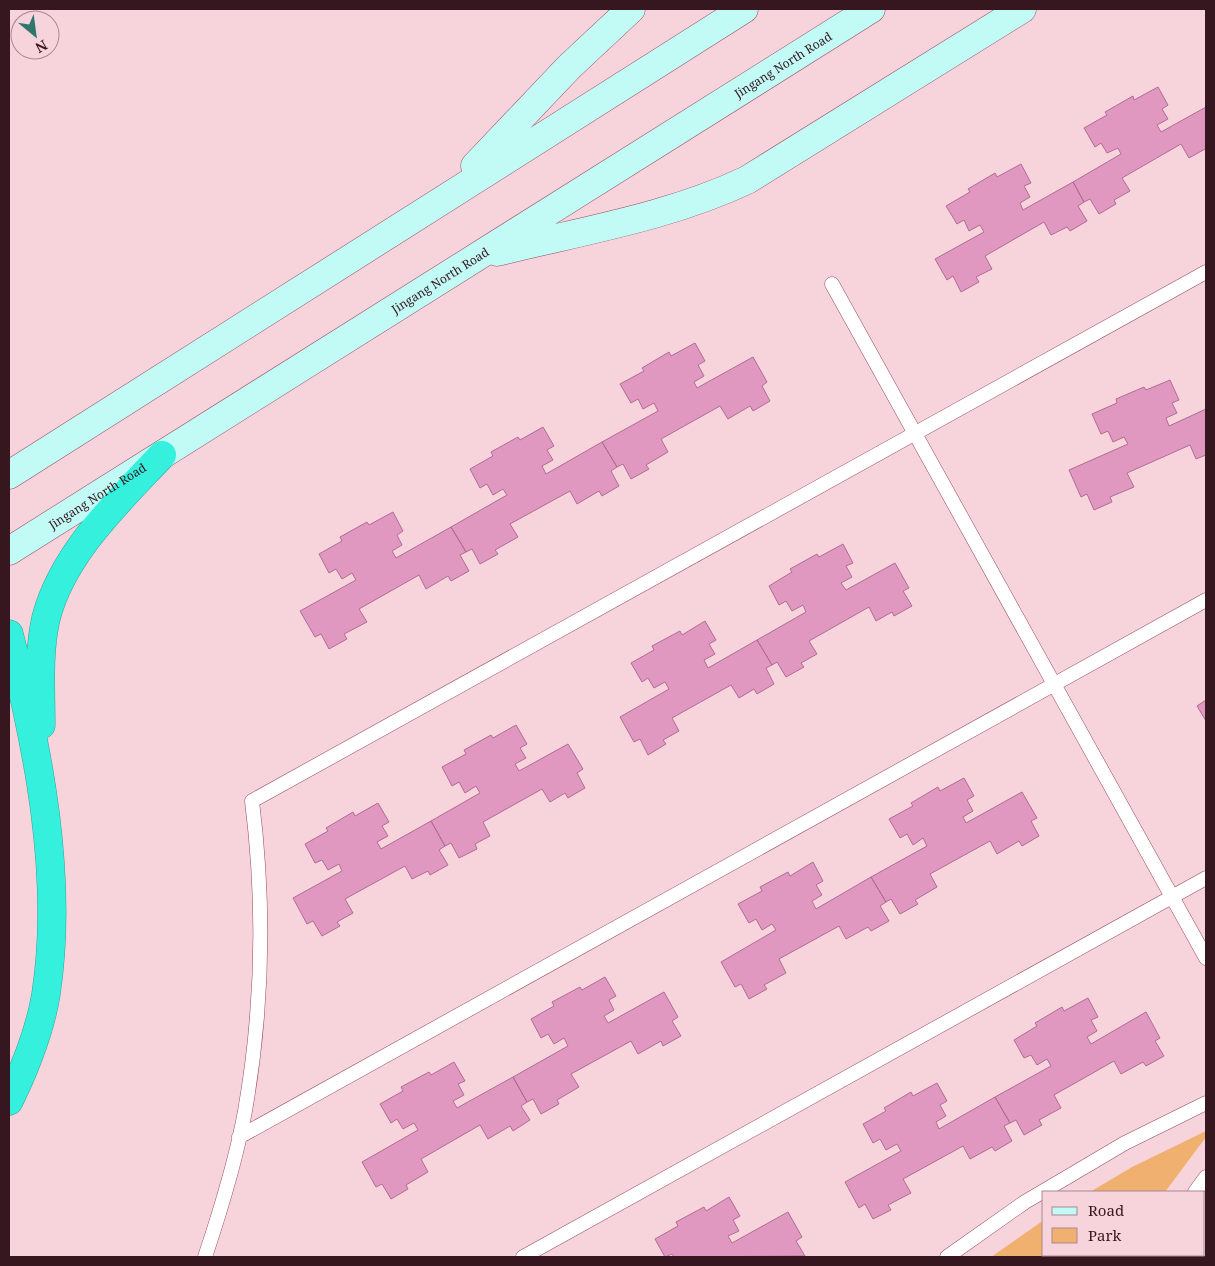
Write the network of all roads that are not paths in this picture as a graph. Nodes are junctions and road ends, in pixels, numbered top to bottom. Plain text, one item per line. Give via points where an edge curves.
1 (631, 9) edge
2 (744, 9) edge
3 (871, 9) edge
4 (1022, 9) edge
5 (447, 196) junction
6 (473, 257) junction
7 (1206, 272) edge
8 (832, 284) dead end
9 (915, 434) junction
10 (162, 455) junction
11 (9, 475) edge
12 (9, 550) edge
13 (1206, 600) edge
14 (9, 634) edge
15 (1055, 684) junction
16 (40, 779) junction
17 (1206, 878) edge
18 (1172, 897) junction
19 (1206, 958) edge
20 (9, 1101) edge
21 (1206, 1103) edge
22 (239, 1137) junction
23 (1206, 1178) edge
24 (1043, 1191) edge
25 (1196, 1191) edge
26 (1042, 1192) edge
27 (205, 1257) edge
28 (523, 1257) edge
29 (947, 1257) edge

1 - 5 main road via 569,67
2 - 5 main road
3 - 6 main road, Jingang North Road
4 - 6 main road via 768,167 717,194 667,211
5 - 11 main road
6 - 10 main road, Jingang North Road
7 - 9 lane
8 - 9 lane
9 - 15 lane
9 - 22 lane via 252,801 262,940 257,1026
10 - 12 main road, Jingang North Road
10 - 16 highway via 91,533 55,591 46,619 42,650
13 - 15 lane
14 - 16 highway
15 - 18 lane
15 - 22 lane
16 - 20 highway via 50,878 50,960 35,1036
17 - 18 lane
18 - 19 lane
18 - 28 lane
21 - 24 lane via 1124,1142
22 - 27 lane
23 - 25 lane
26 - 29 lane

